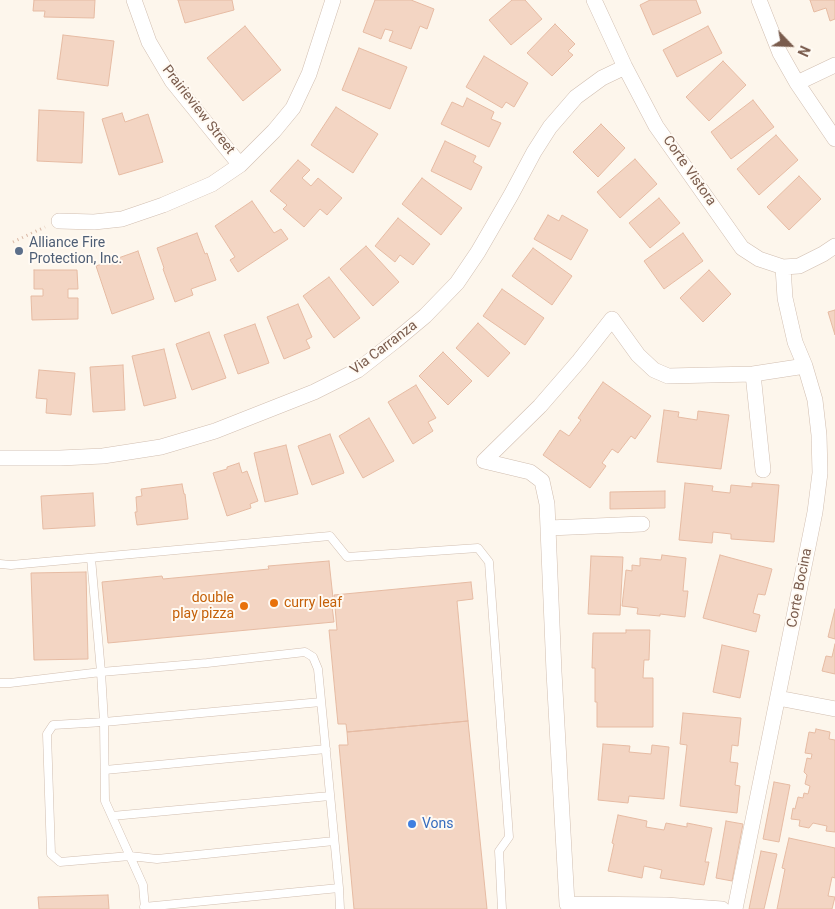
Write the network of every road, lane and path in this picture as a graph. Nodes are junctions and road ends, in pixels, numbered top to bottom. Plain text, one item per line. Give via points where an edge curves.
1 (134, 0) edge
2 (333, 0) edge
3 (594, 0) edge
4 (758, 0) edge
5 (835, 66) edge
6 (625, 67) junction
7 (797, 83) junction
8 (835, 139) edge
9 (240, 165) junction
10 (59, 221) joint
11 (13, 242) dead end
12 (835, 246) edge
13 (783, 267) junction
14 (805, 366) junction
15 (753, 374) junction
16 (0, 458) edge
17 (763, 470) dead end
18 (642, 524) dead end
19 (549, 528) junction
20 (90, 558) junction
21 (0, 564) edge
22 (101, 672) junction
23 (0, 683) edge
24 (778, 698) junction
25 (321, 702) junction
26 (835, 709) edge
27 (104, 722) junction
28 (326, 749) junction
29 (105, 770) junction
30 (330, 796) junction
31 (112, 816) junction
32 (334, 841) junction
33 (130, 856) junction
34 (339, 888) junction
35 (666, 907) edge
36 (144, 908) edge
37 (340, 909) edge
38 (502, 909) edge
39 (722, 909) edge
40 (735, 909) edge

1 - 9 street, Prairieview Street via 149,42 172,82
2 - 9 street via 309,74 292,108
3 - 6 street, Corte Vistora
4 - 7 street via 780,54
5 - 7 street
6 - 13 street, Corte Vistora via 656,126 742,248 759,259
6 - 16 street, Via Carranza via 602,78 576,97 546,133 457,283 425,316 358,370 314,392 215,431 161,447 103,456
7 - 8 street
9 - 10 street via 212,184 122,220
10 - 11 path
12 - 13 street via 799,266
13 - 14 street, Corte Bocina via 784,298
14 - 15 street
14 - 24 street, Corte Bocina via 815,400 820,473
15 - 17 street
15 - 19 street via 668,376 654,370 638,355 612,320 540,406 484,461 530,472 542,481
18 - 19 street
19 - 35 street via 567,904
20 - 21 lane
20 - 22 lane
20 - 38 lane via 330,536 347,557 478,548 489,562 509,837 499,851
22 - 23 lane
22 - 25 lane via 305,652 313,657 318,669
22 - 27 lane
24 - 26 street
24 - 40 street, Corte Bocina
25 - 27 lane
25 - 28 lane
27 - 29 lane
27 - 33 lane via 53,725 48,734 51,854 60,862
28 - 29 lane
28 - 30 lane
29 - 31 lane via 105,800
30 - 31 lane
30 - 32 lane
31 - 33 lane
32 - 33 lane via 157,859
32 - 34 lane
33 - 36 lane via 142,885
34 - 36 lane
34 - 37 lane
35 - 39 street

